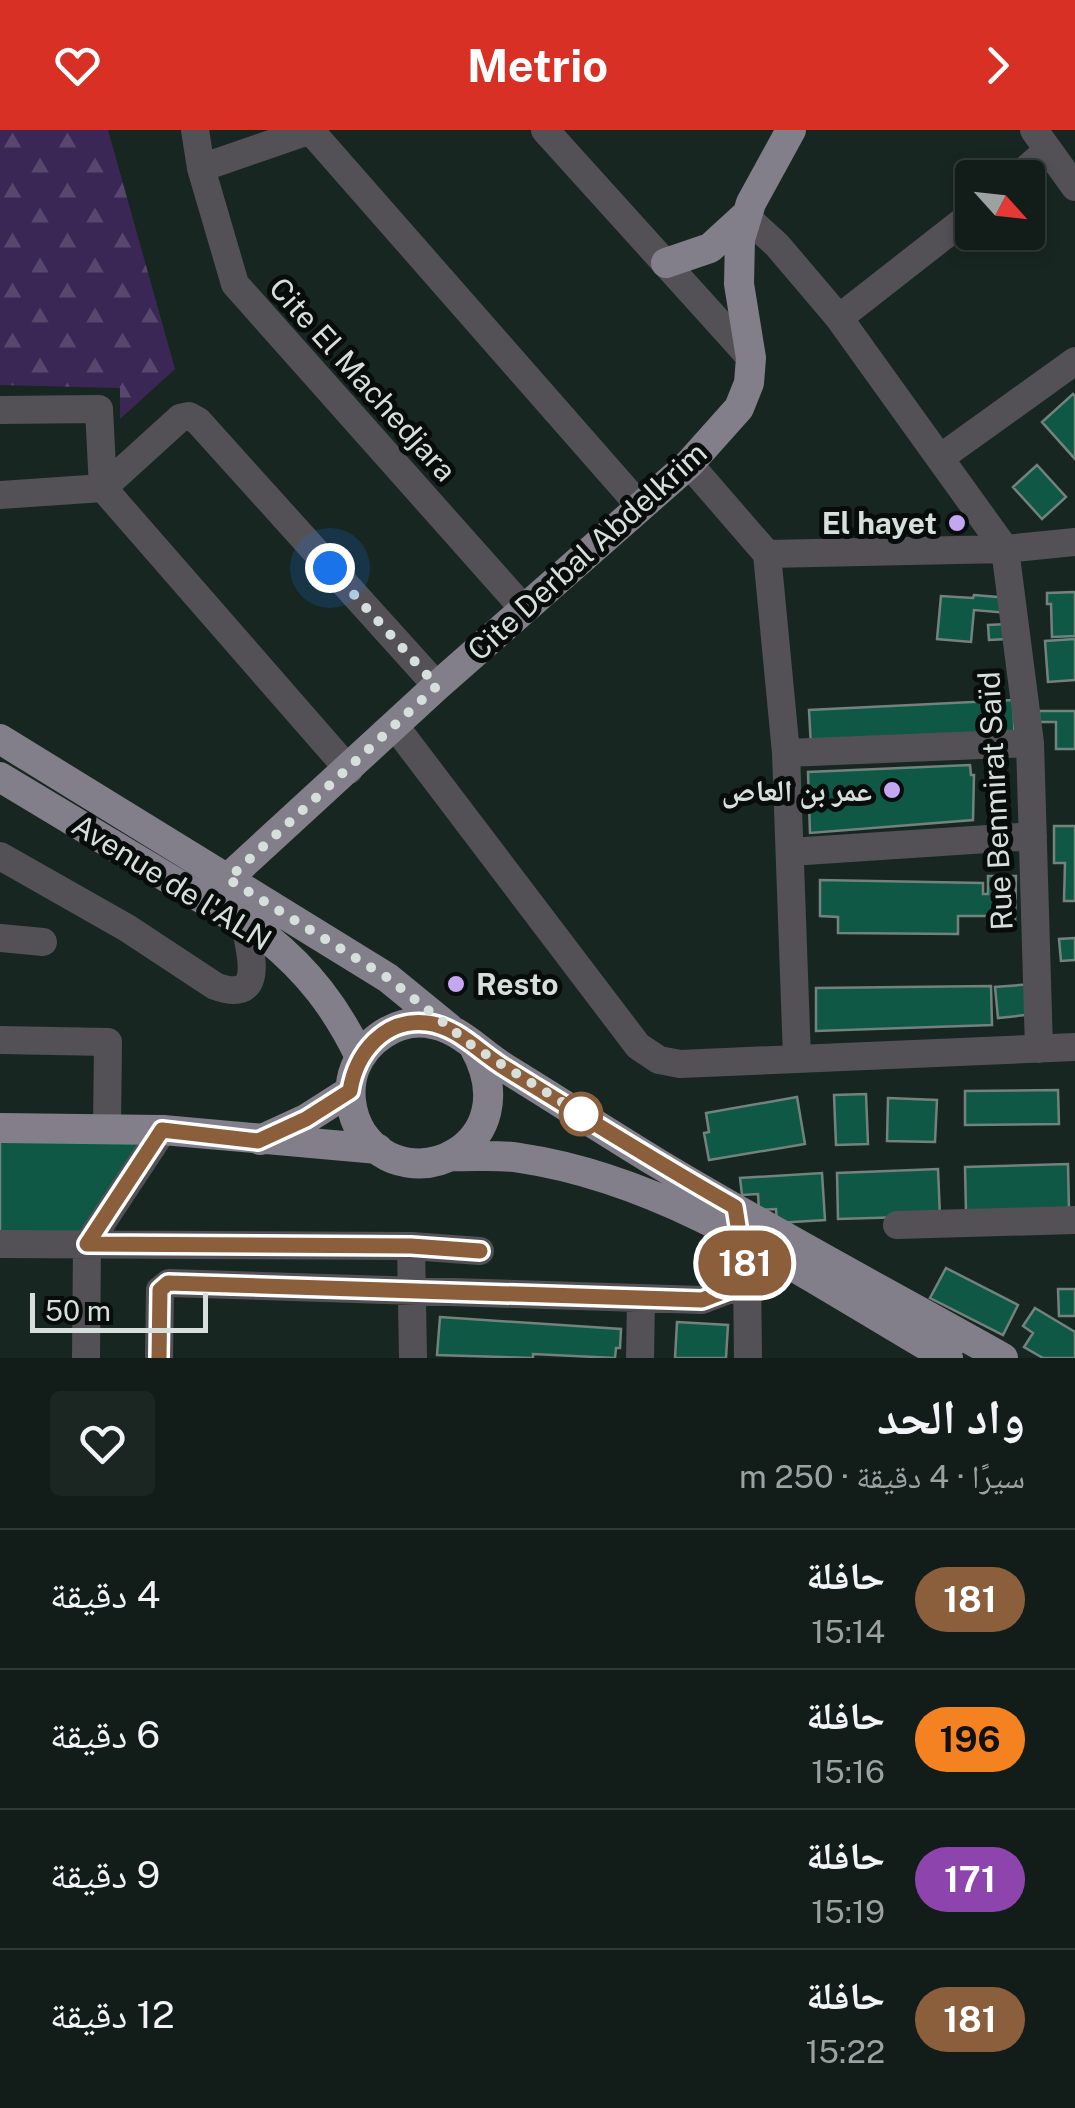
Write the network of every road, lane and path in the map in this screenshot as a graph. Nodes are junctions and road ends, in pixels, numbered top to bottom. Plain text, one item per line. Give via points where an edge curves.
1 (195, 130) edge
2 (311, 130) edge
3 (544, 130) edge
4 (791, 130) edge
5 (1041, 140) edge
6 (202, 168) junction
7 (1075, 187) edge
8 (745, 216) junction
9 (955, 228) edge
10 (666, 263) junction
11 (838, 318) junction
12 (751, 358) junction
13 (1075, 360) edge
14 (0, 410) edge
15 (940, 458) junction
16 (688, 464) junction
17 (104, 488) junction
18 (0, 495) edge
19 (639, 505) junction
20 (1075, 542) edge
21 (1005, 549) junction
22 (767, 554) junction
23 (523, 608) junction
24 (437, 686) junction
25 (395, 726) junction
26 (0, 739) edge
27 (1030, 742) junction
28 (786, 753) junction
29 (349, 770) junction
30 (0, 776) edge
31 (1033, 836) junction
32 (790, 852) junction
33 (0, 856) edge
34 (221, 893) junction
35 (245, 925) junction
36 (0, 938) edge
37 (43, 942) dead end
38 (462, 1038) junction
39 (0, 1040) edge
40 (1075, 1047) edge
41 (1039, 1049) junction
42 (360, 1057) junction
43 (798, 1058) junction
44 (350, 1091) junction
45 (0, 1128) edge
46 (107, 1128) junction
47 (162, 1130) junction
48 (258, 1141) junction
49 (378, 1150) junction
50 (451, 1156) junction
51 (735, 1207) junction
52 (1075, 1220) edge
53 (897, 1225) dead end
54 (740, 1238) junction
55 (0, 1244) edge
56 (87, 1244) junction
57 (411, 1246) junction
58 (480, 1251) dead end
59 (747, 1283) junction
60 (414, 1293) junction
61 (641, 1298) junction
62 (86, 1358) edge
63 (159, 1358) edge
64 (413, 1358) edge
65 (640, 1358) edge
66 (748, 1358) edge
67 (948, 1358) edge
68 (1003, 1358) edge

1 - 6 street, Cite El Machedjara
2 - 6 street
2 - 19 street
3 - 10 street
4 - 8 main road
5 - 7 street
6 - 23 street, Cite El Machedjara via 235,284
8 - 10 main road via 710,248
8 - 11 street
8 - 12 main road via 737,262
9 - 11 street
10 - 12 street
11 - 15 street
12 - 16 main road, Cite Derbal Abdelkrim via 739,408
13 - 15 street
14 - 17 street via 99,409
15 - 21 street
16 - 19 main road, Cite Derbal Abdelkrim
16 - 22 street
17 - 18 street
17 - 24 street via 180,418 198,421
17 - 29 street
19 - 23 main road, Cite Derbal Abdelkrim
20 - 21 street
21 - 22 street
21 - 27 street, Rue Benmirat Saïd
22 - 28 street
23 - 24 main road, Cite Derbal Abdelkrim
24 - 25 main road, Cite Derbal Abdelkrim
25 - 29 main road, Cite Derbal Abdelkrim
25 - 43 street via 648,1054 670,1063
26 - 34 main road
27 - 28 street
27 - 31 street, Rue Benmirat Saïd
28 - 32 street
29 - 34 main road, Cite Derbal Abdelkrim
30 - 34 main road, Avenue de l'ALN
31 - 32 street
31 - 41 street, Rue Benmirat Saïd
32 - 43 street
33 - 35 street via 232,992 252,976
34 - 35 main road, Avenue de l'ALN
34 - 38 main road via 388,978
35 - 42 main road, Avenue de l'ALN via 298,963 326,995
36 - 37 street
38 - 42 main road via 426,1022 400,1025
38 - 50 main road via 486,1069 491,1094 486,1120
38 - 51 main road
39 - 46 street via 108,1042
40 - 41 street
41 - 43 street
42 - 44 main road
44 - 48 main road
44 - 49 main road via 362,1133
45 - 46 main road
46 - 47 main road
47 - 48 main road
47 - 56 street
48 - 49 main road
49 - 50 main road via 401,1161
50 - 54 main road via 518,1157 625,1183
51 - 54 street
51 - 68 main road
52 - 53 street
54 - 59 street
54 - 67 main road
55 - 56 street
56 - 57 street
56 - 62 street
57 - 58 street
57 - 60 street
59 - 61 street via 702,1300
59 - 66 street
60 - 61 street
60 - 63 street via 168,1283 160,1290
60 - 64 street
61 - 65 street

